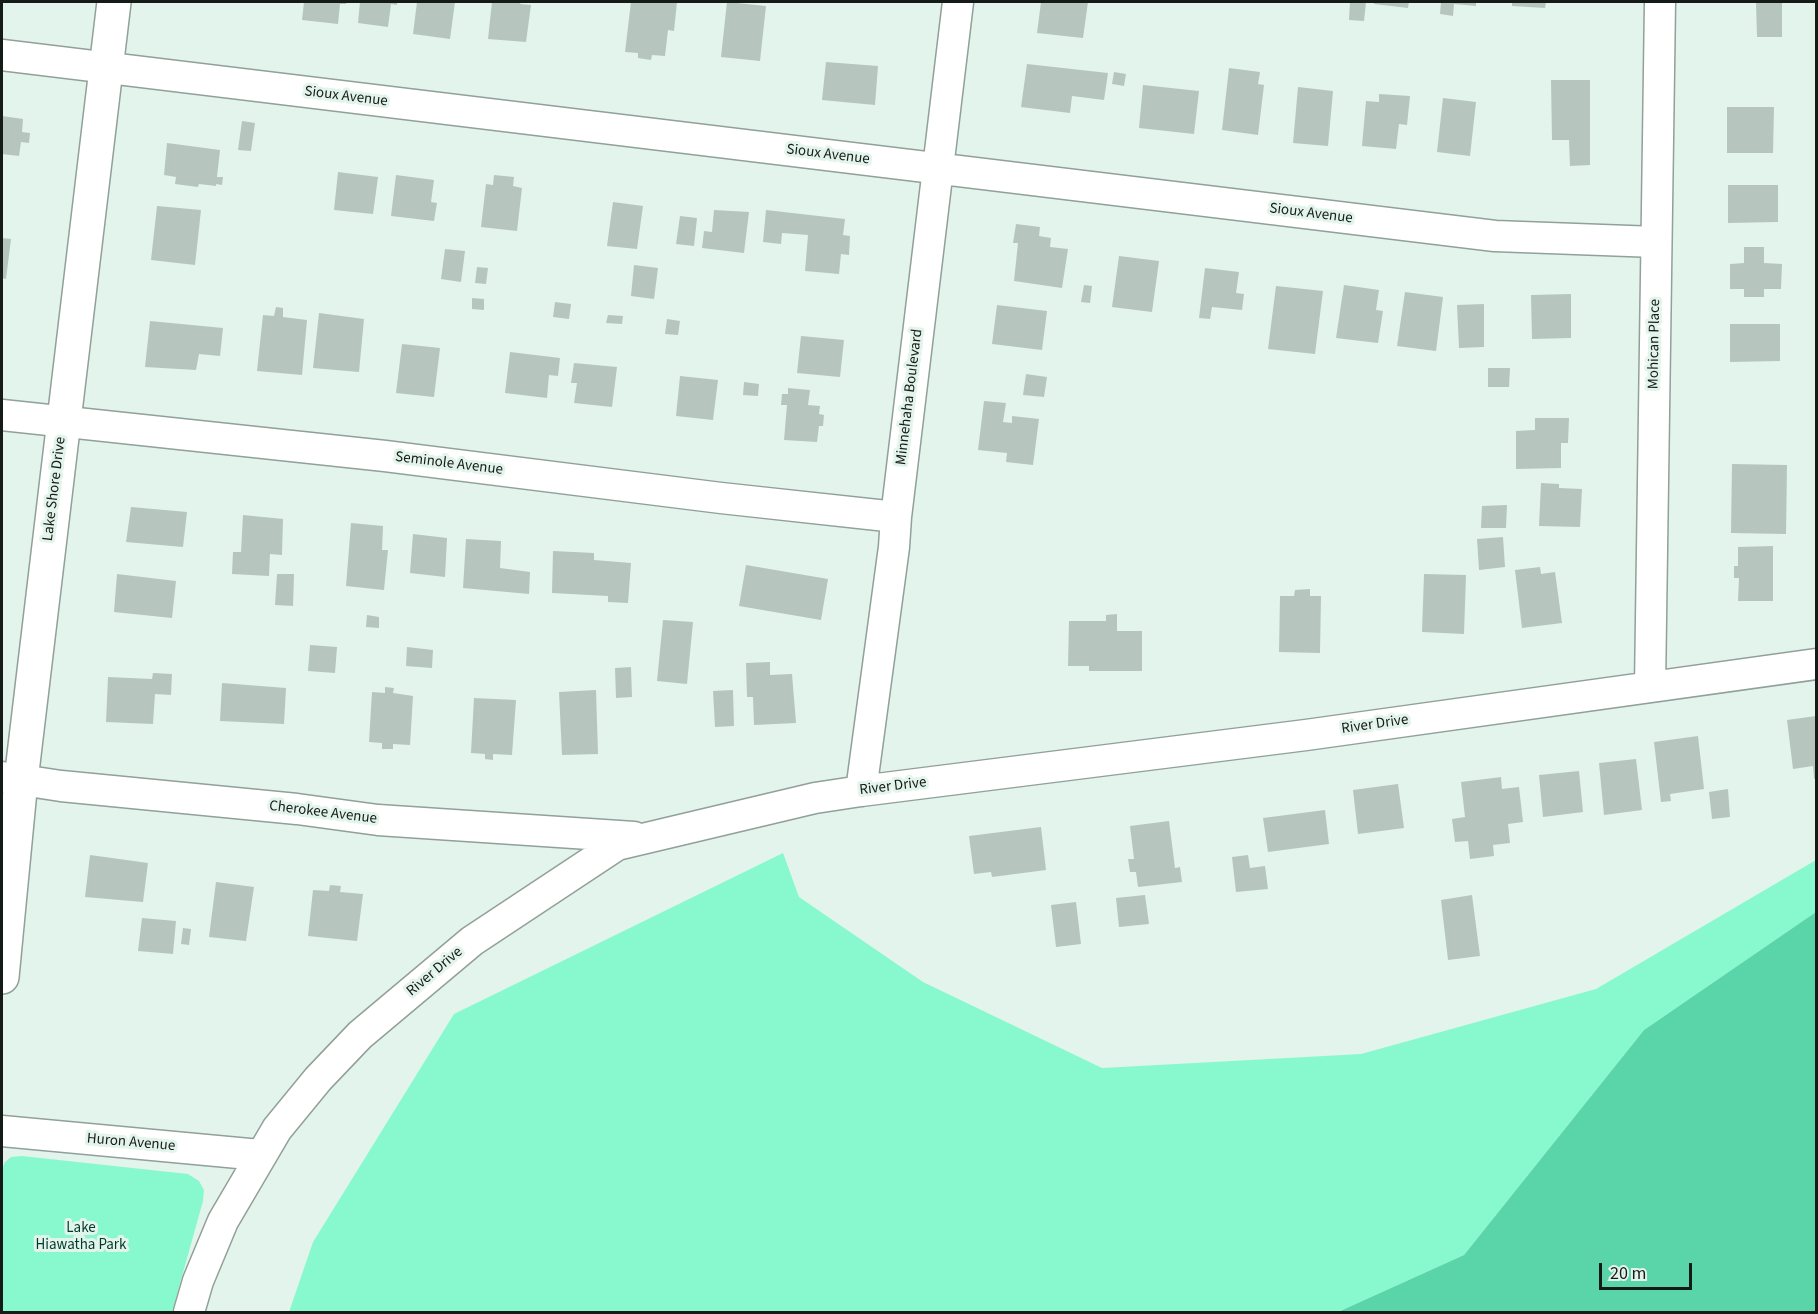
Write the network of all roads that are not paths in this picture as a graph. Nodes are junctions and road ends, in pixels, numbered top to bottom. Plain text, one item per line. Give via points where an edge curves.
1 (114, 2) edge
2 (958, 2) edge
3 (1660, 2) edge
4 (2, 55) edge
5 (106, 68) junction
6 (937, 168) junction
7 (1656, 242) junction
8 (2, 415) edge
9 (63, 422) junction
10 (896, 517) junction
11 (1816, 664) edge
12 (1650, 687) junction
13 (11, 778) edge
14 (861, 791) junction
15 (646, 838) junction
16 (2, 977) edge
17 (2, 1131) edge
18 (260, 1155) junction
19 (189, 1312) edge

1 - 5 street, Lake Shore Drive
2 - 6 street, Minnehaha Boulevard
3 - 7 street, Mohican Place
4 - 5 street, Sioux Avenue
5 - 6 street, Sioux Avenue
5 - 9 street, Lake Shore Drive
6 - 7 street, Sioux Avenue via 1495,236
6 - 10 street, Minnehaha Boulevard
7 - 12 street, Mohican Place
8 - 9 street, Seminole Avenue
9 - 10 street, Seminole Avenue
9 - 13 street, Lake Shore Drive
10 - 14 street, Minnehaha Boulevard
11 - 12 street, River Drive
12 - 14 street, River Drive
13 - 15 street, Cherokee Avenue via 378,820
13 - 16 street, Lake Shore Drive
14 - 15 street, River Drive
15 - 18 street, River Drive via 616,845 472,941 360,1035 318,1078
17 - 18 street, Huron Avenue
18 - 19 street, River Drive via 223,1221

